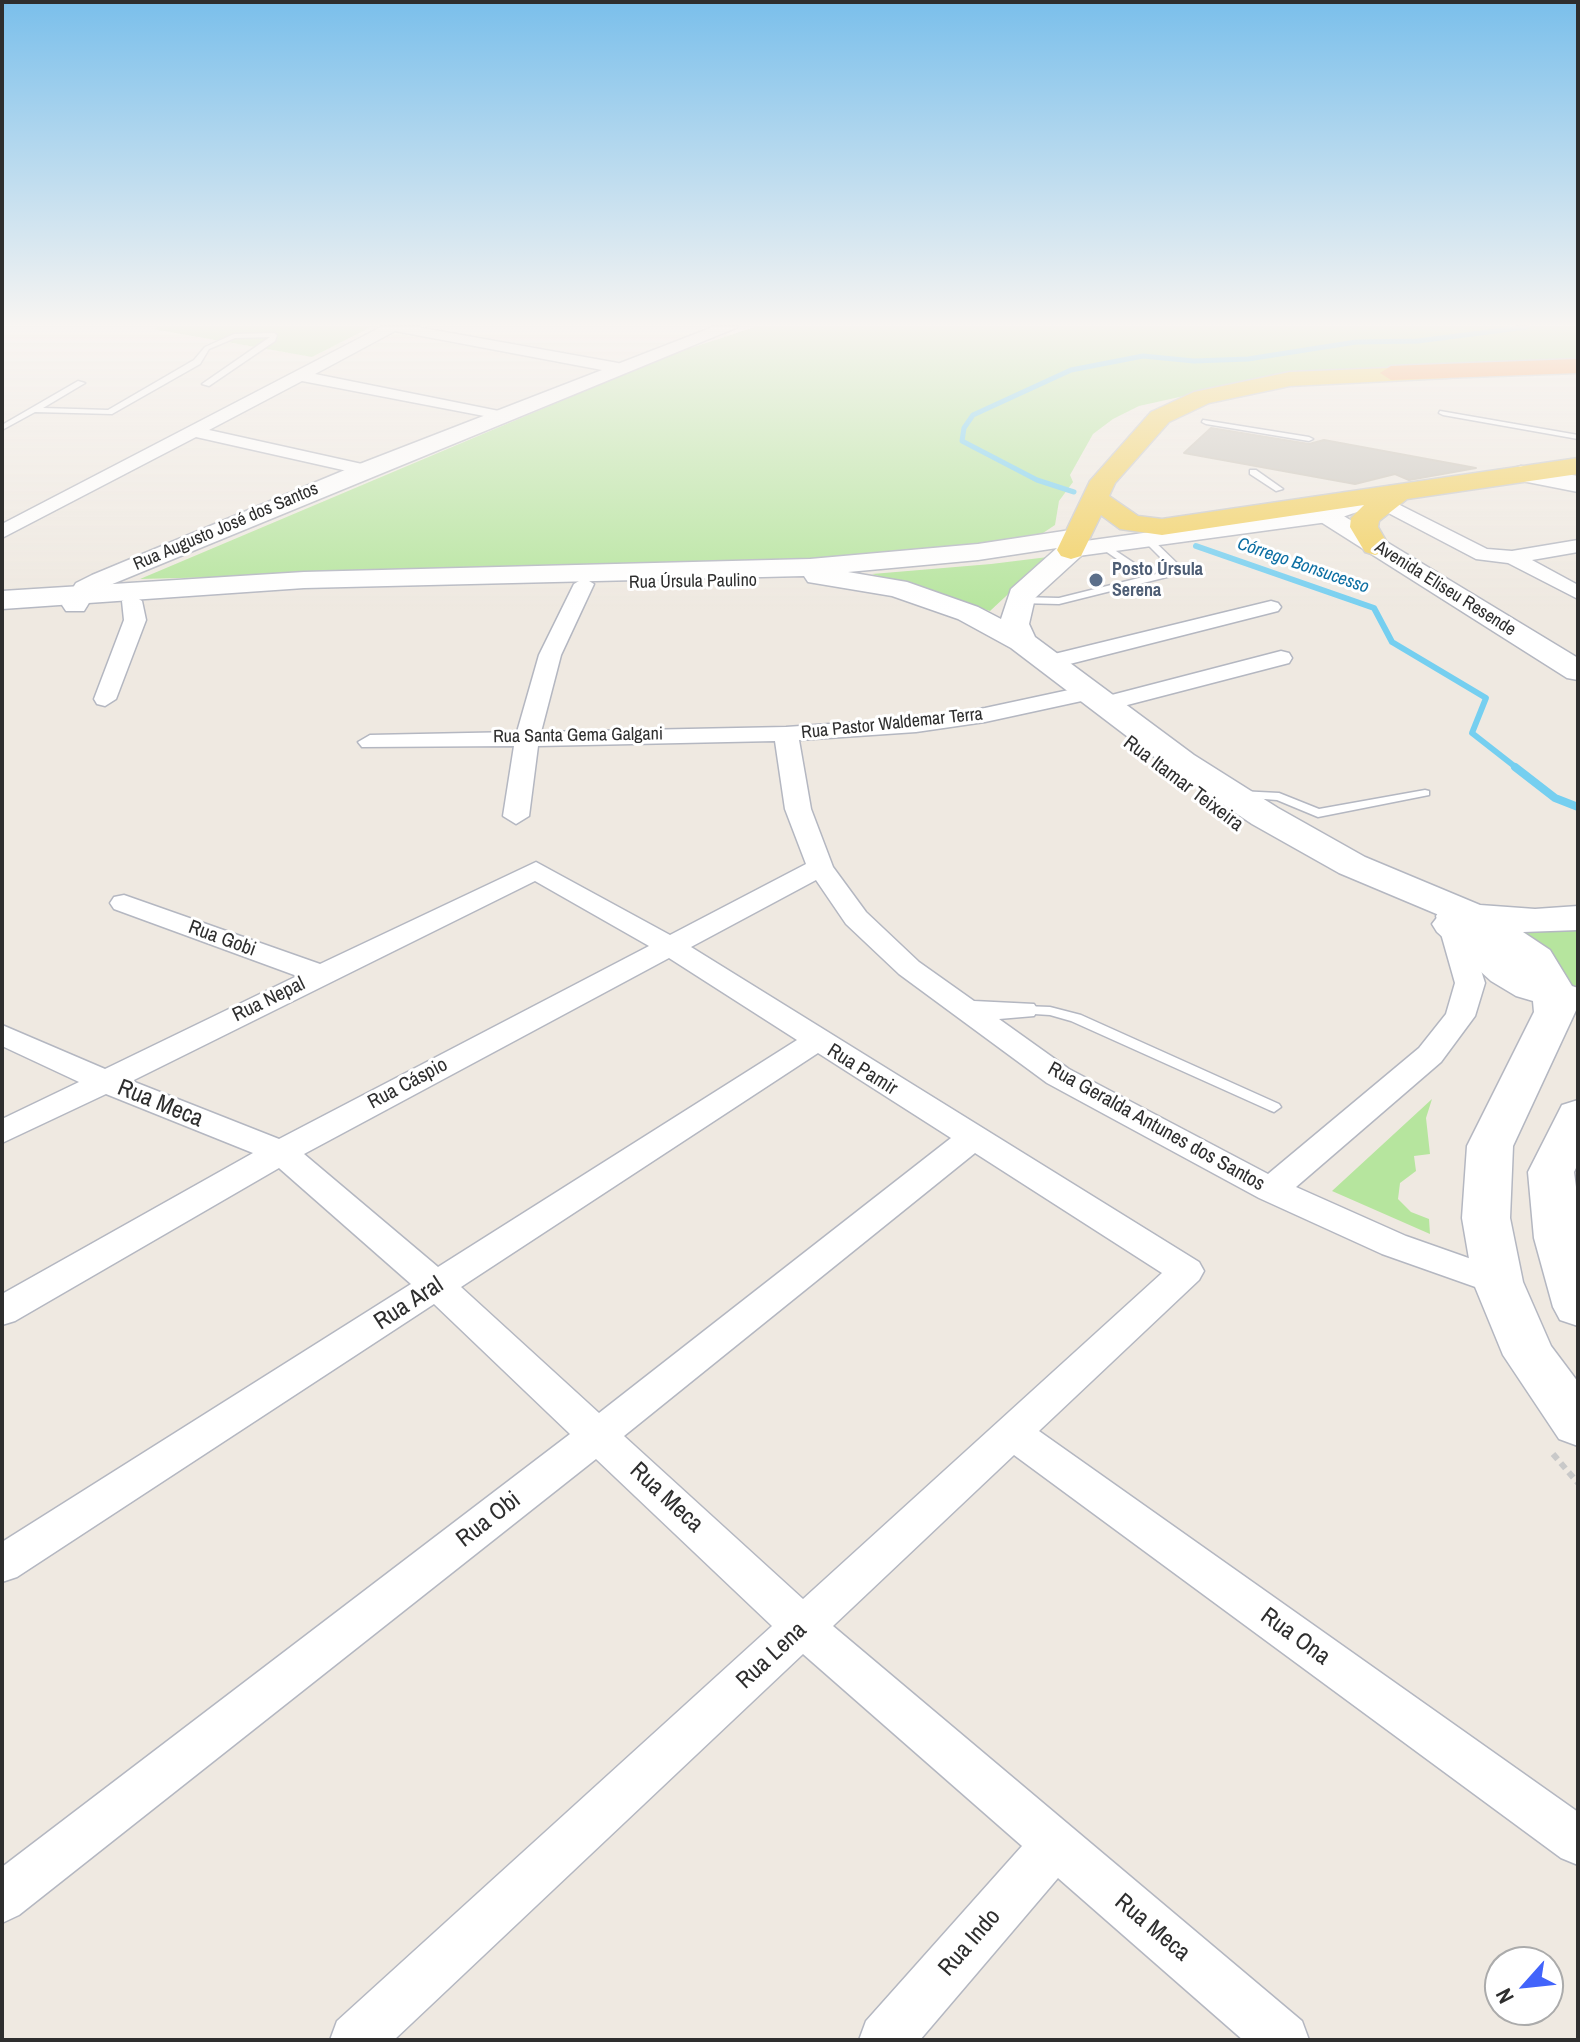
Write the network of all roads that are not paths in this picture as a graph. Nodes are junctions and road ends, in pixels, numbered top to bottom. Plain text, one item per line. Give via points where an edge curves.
1 (209, 422) edge
2 (483, 422) edge
3 (1155, 422) edge
4 (1208, 422) edge
5 (1495, 422) edge
6 (193, 431) junction
7 (1578, 437) edge
8 (1309, 439) dead end
9 (1578, 466) edge
10 (365, 470) junction
11 (1253, 472) dead end
12 (1521, 474) junction
13 (1578, 484) edge
14 (1279, 489) dead end
15 (1385, 498) junction
16 (1095, 499) junction
17 (1321, 511) junction
18 (2, 532) edge
19 (1149, 541) junction
20 (1084, 544) junction
21 (1375, 546) junction
22 (1578, 546) edge
23 (1512, 557) junction
24 (818, 576) junction
25 (1152, 579) junction
26 (584, 584) junction
27 (128, 587) junction
28 (1578, 593) edge
29 (83, 594) junction
30 (16, 599) edge
31 (1018, 600) junction
32 (939, 602) junction
33 (1271, 607) dead end
34 (2, 609) edge
35 (1022, 642) junction
36 (1281, 658) dead end
37 (1050, 662) junction
38 (1578, 671) edge
39 (1090, 698) junction
40 (105, 699) dead end
41 (786, 734) junction
42 (528, 736) junction
43 (370, 742) dead end
44 (1425, 793) dead end
45 (1231, 794) junction
46 (516, 816) dead end
47 (820, 867) junction
48 (536, 870) joint
49 (124, 903) dead end
50 (1457, 915) junction
51 (1578, 918) edge
52 (668, 945) junction
53 (320, 974) junction
54 (1566, 997) edge
55 (967, 1010) junction
56 (1023, 1010) joint
57 (2, 1034) edge
58 (816, 1041) junction
59 (104, 1081) junction
60 (1274, 1107) dead end
61 (1578, 1115) edge
62 (2, 1132) edge
63 (973, 1138) junction
64 (281, 1152) junction
65 (1271, 1190) junction
66 (1186, 1271) joint
67 (1498, 1282) junction
68 (437, 1286) junction
69 (1578, 1307) edge
70 (2, 1311) edge
71 (1578, 1424) edge
72 (1012, 1432) junction
73 (598, 1435) junction
74 (2, 1564) edge
75 (803, 1627) junction
76 (1578, 1841) edge
77 (1055, 1845) junction
78 (2, 1898) edge
79 (356, 2040) edge
80 (885, 2040) edge
81 (1283, 2040) edge

1 - 6 street
2 - 10 street, Rua Augusto José dos Santos
3 - 16 main road via 1130,447
4 - 8 lane
5 - 7 lane
6 - 10 street
6 - 18 street
9 - 12 main road, Rua Úrsula Paulino
10 - 27 street, Rua Augusto José dos Santos
11 - 14 lane
12 - 13 main road
12 - 15 main road, Rua Úrsula Paulino
15 - 17 main road, Rua Úrsula Paulino
15 - 21 main road via 1365,518
15 - 23 street via 1483,555
16 - 17 main road, Rua Úrsula Paulino via 1130,523 1162,527
16 - 20 main road
17 - 19 street, Rua Úrsula Paulino
17 - 21 main road, Avenida Eliseu Resende
19 - 20 street, Rua Úrsula Paulino
19 - 25 lane via 1180,568
20 - 24 main road, Rua Úrsula Paulino
20 - 25 lane
20 - 27 main road, Rua Úrsula Paulino via 810,567
20 - 31 main road
21 - 38 main road, Avenida Eliseu Resende
22 - 23 street
23 - 28 street
24 - 26 main road, Rua Úrsula Paulino
24 - 32 main road, Rua Itamar Teixeira via 897,588
25 - 31 lane via 1059,601
26 - 27 main road, Rua Úrsula Paulino
26 - 42 street via 550,655
27 - 29 main road, Rua Úrsula Paulino
27 - 40 street via 135,620
29 - 30 main road, Rua Úrsula Paulino
29 - 34 main road, Rua Úrsula Paulino
31 - 35 main road via 1014,624
32 - 35 main road, Rua Itamar Teixeira
32 - 39 main road, Rua Itamar Teixeira
33 - 37 street
35 - 37 main road, Rua Itamar Teixeira
36 - 39 street, Rua Pastor Waldemar Terra
37 - 39 main road, Rua Itamar Teixeira
39 - 41 street, Rua Pastor Waldemar Terra via 916,725
39 - 45 main road, Rua Itamar Teixeira
39 - 50 main road, Rua Itamar Teixeira via 1250,835 1356,888
41 - 42 street, Rua Santa Gema Galgani
41 - 47 street, Rua Geralda Antunes dos Santos via 798,809
42 - 43 street, Rua Santa Gema Galgani
42 - 46 street
44 - 45 lane via 1318,813 1279,797
45 - 50 main road, Rua Itamar Teixeira via 1352,865
47 - 52 street, Rua Cáspio
47 - 55 street, Rua Geralda Antunes dos Santos via 856,918 909,968
48 - 52 street, Rua Pamir
48 - 53 street, Rua Nepal
49 - 53 street, Rua Gobi
50 - 51 main road via 1535,921
50 - 54 main road, Rua Itamar Teixeira via 1505,972
50 - 65 street via 1470,983 1460,1016 1430,1055
52 - 58 street, Rua Pamir
52 - 64 street, Rua Cáspio
53 - 59 street, Rua Nepal
54 - 67 main road via 1490,1146 1486,1218
55 - 56 street
55 - 65 street, Rua Geralda Antunes dos Santos via 1058,1076
56 - 60 lane via 1076,1018
57 - 59 street, Rua Meca
58 - 63 street, Rua Pamir
58 - 68 street, Rua Aral
59 - 62 street, Rua Nepal
59 - 64 street, Rua Meca
61 - 69 main road via 1551,1172 1558,1238
63 - 66 street, Rua Pamir
63 - 73 street, Rua Obi
64 - 68 street, Rua Meca
64 - 70 street, Rua Cáspio
65 - 67 street, Rua Geralda Antunes dos Santos via 1394,1245
66 - 72 street, Rua Lena
67 - 71 main road via 1529,1355
68 - 73 street, Rua Meca
68 - 74 street, Rua Aral
72 - 75 street, Rua Lena
72 - 76 street, Rua Ona
73 - 75 street, Rua Meca
73 - 78 street, Rua Obi
75 - 77 street, Rua Meca
75 - 79 street, Rua Lena
77 - 80 street, Rua Indo
77 - 81 street, Rua Meca

